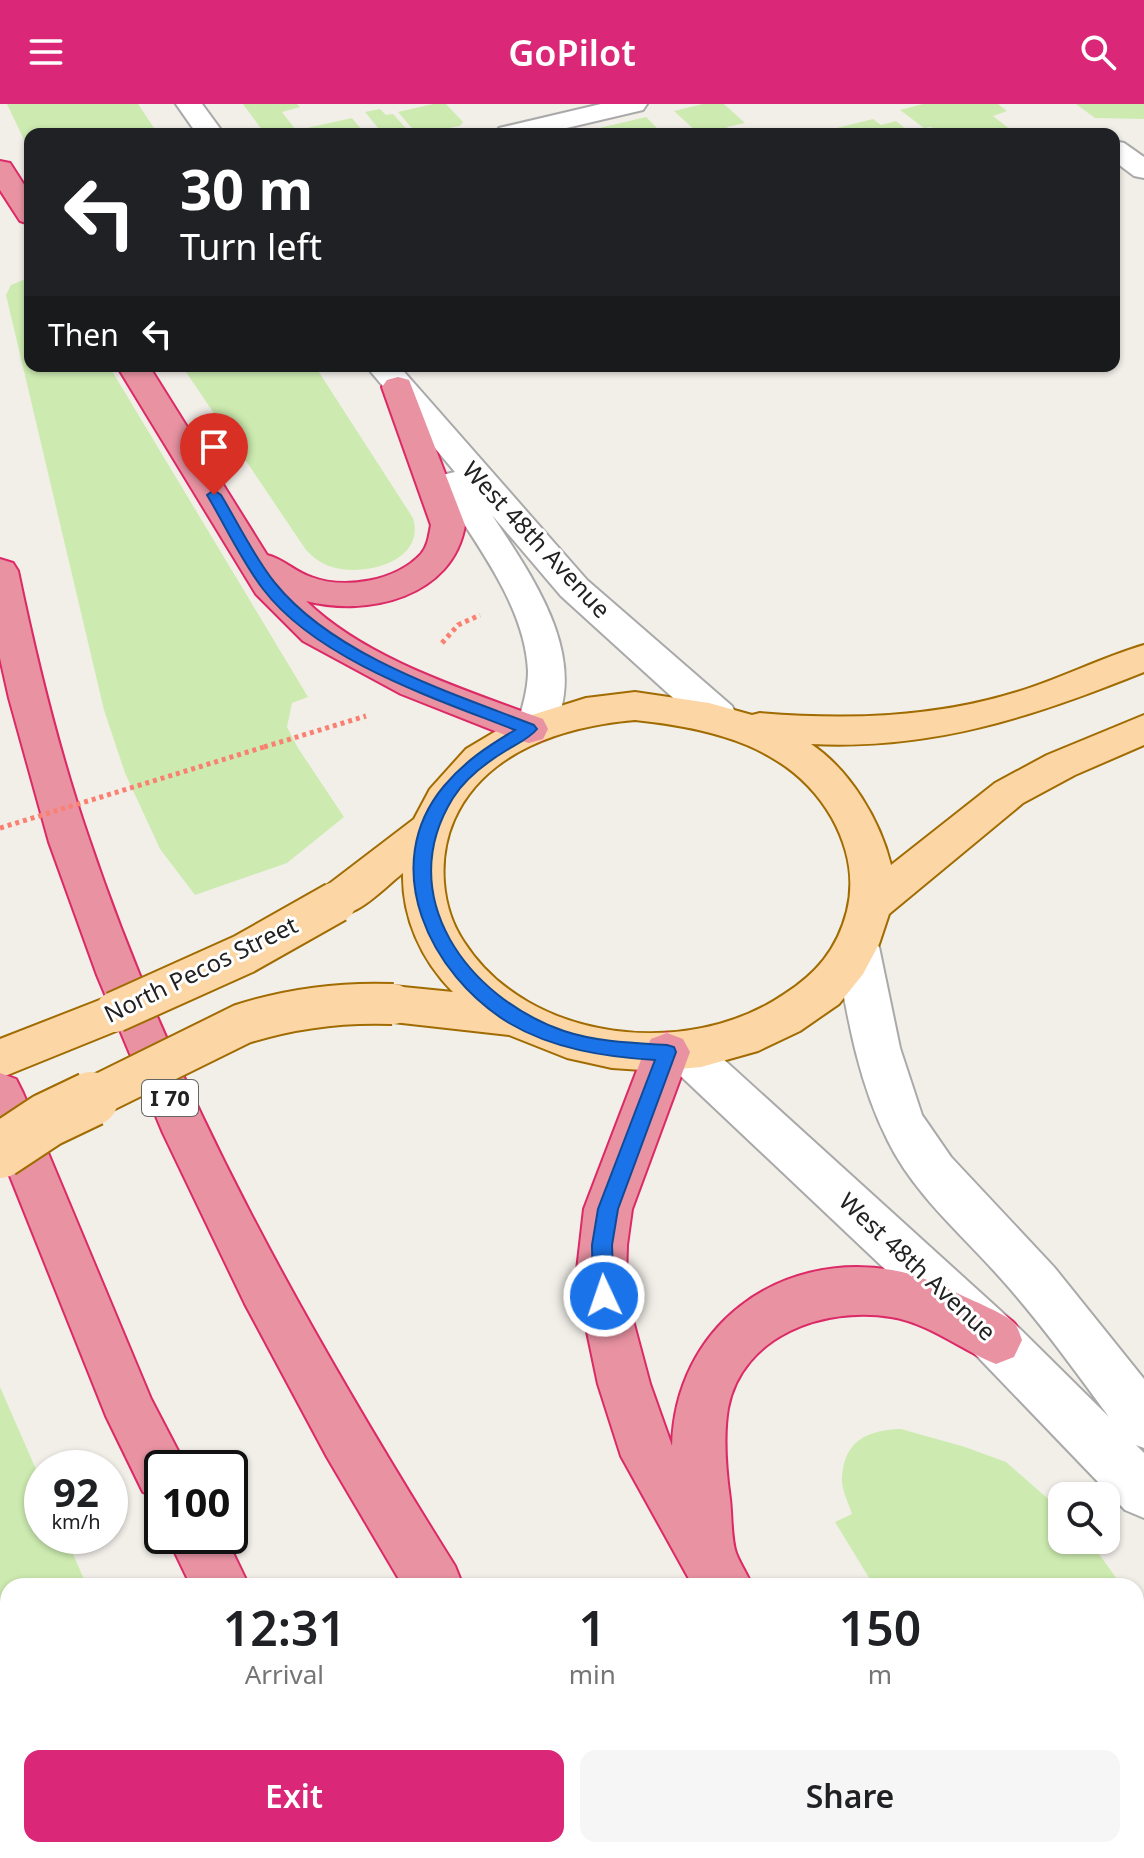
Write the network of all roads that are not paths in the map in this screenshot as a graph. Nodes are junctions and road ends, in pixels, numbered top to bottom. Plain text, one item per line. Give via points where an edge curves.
1 (189, 104) edge
2 (634, 104) edge
3 (207, 128) edge
4 (533, 128) edge
5 (1120, 153) edge
6 (0, 169) edge
7 (1144, 170) edge
8 (24, 206) edge
9 (137, 372) edge
10 (390, 377) edge
11 (244, 544) junction
12 (0, 571) edge
13 (1144, 658) edge
14 (732, 721) junction
15 (532, 728) junction
16 (1144, 729) edge
17 (428, 830) junction
18 (864, 926) junction
19 (515, 1017) junction
20 (675, 1052) junction
21 (0, 1059) edge
22 (0, 1093) edge
23 (0, 1151) edge
24 (996, 1340) junction
25 (1144, 1422) edge
26 (150, 1450) edge
27 (1144, 1491) edge
28 (204, 1554) edge
29 (716, 1574) edge
30 (217, 1578) edge
31 (430, 1578) edge

1 - 3 street
2 - 4 street
5 - 7 street
6 - 8 highway
9 - 11 highway
10 - 11 highway via 448,525 444,547 431,564 389,588 335,594 287,582
10 - 14 street, West 48th Avenue via 574,588
10 - 15 street, West 48th Avenue via 531,610 547,666 545,697
11 - 15 highway via 269,586 316,632 414,685
12 - 31 highway, I 70 via 63,825 179,1120 293,1345
13 - 14 main road via 1016,707 902,729 823,734
14 - 15 main road via 635,706 580,712
14 - 18 main road via 790,749 828,780 855,818 870,860
15 - 17 main road via 477,761 448,792
16 - 18 main road via 1009,793
17 - 19 main road via 421,880 434,931 466,979
17 - 21 main road, North Pecos Street, bridge via 336,902 201,975
18 - 20 main road via 830,985 790,1016 741,1039
18 - 25 street via 883,1068 916,1146 946,1187 1057,1306
19 - 20 main road via 613,1050
19 - 23 main road, bridge via 393,1004 316,1005 275,1012 47,1120
20 - 24 street, West 48th Avenue
20 - 29 highway via 608,1209 601,1279 624,1384 648,1456
22 - 26 highway
24 - 27 street, West 48th Avenue
24 - 29 highway via 935,1307 890,1293 832,1291 772,1311 740,1337 716,1369 702,1405 698,1445
28 - 30 highway

